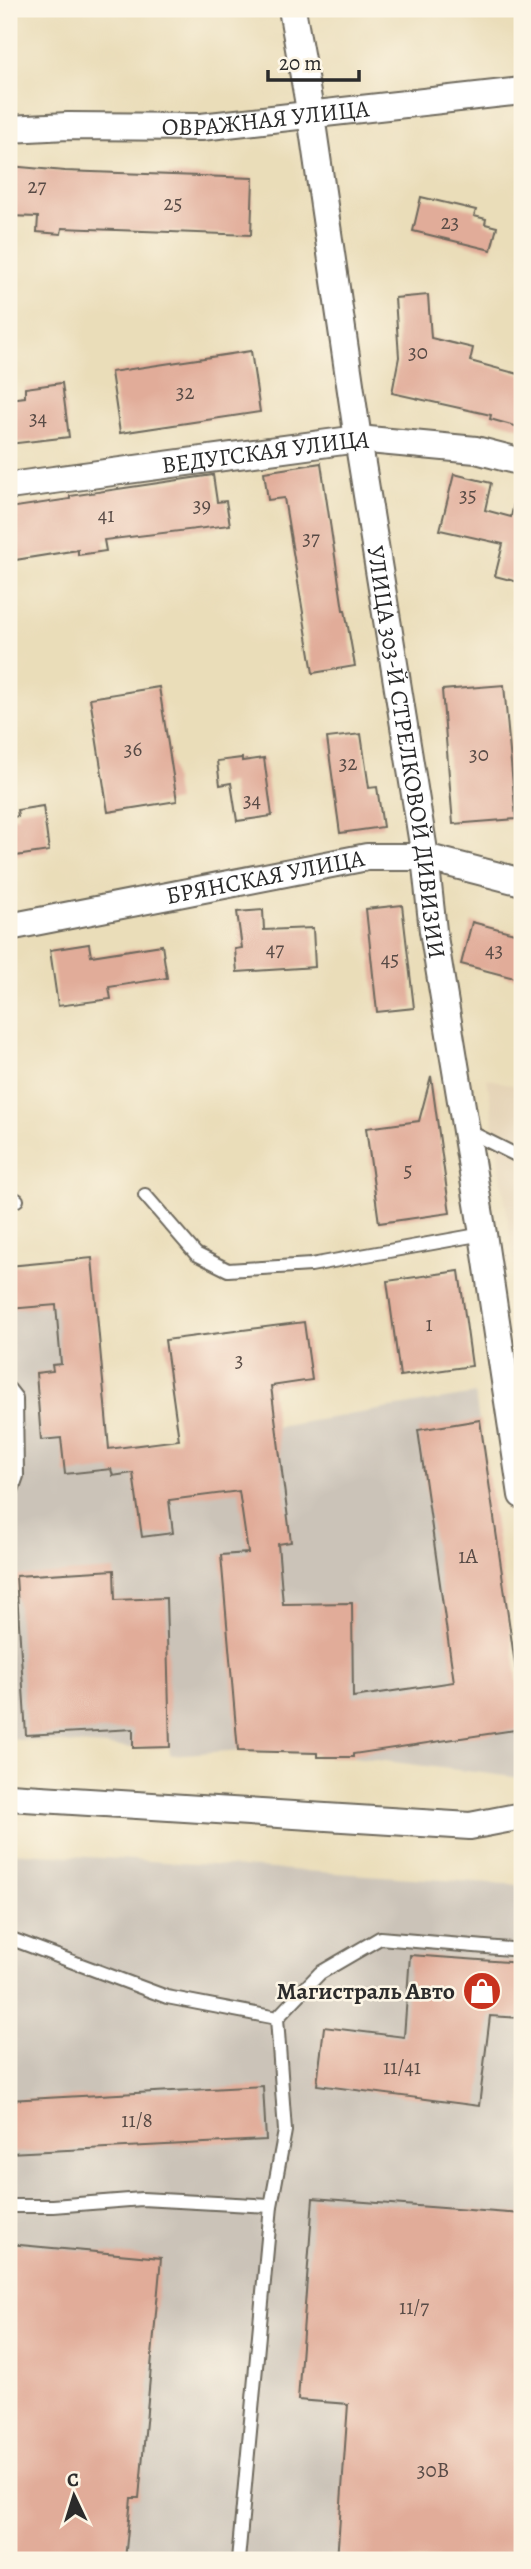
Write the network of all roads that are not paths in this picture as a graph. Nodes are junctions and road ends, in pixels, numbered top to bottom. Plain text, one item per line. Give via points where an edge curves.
1 (292, 9) edge
2 (522, 91) edge
3 (311, 116) junction
4 (9, 129) edge
5 (358, 439) junction
6 (522, 462) edge
7 (9, 486) edge
8 (425, 857) junction
9 (522, 882) edge
10 (9, 928) edge
11 (465, 1129) junction
12 (522, 1158) edge
13 (145, 1195) dead end
14 (483, 1234) junction
15 (9, 1389) edge
16 (522, 1495) edge
17 (9, 1499) edge
18 (9, 1797) edge
19 (522, 1816) edge
20 (9, 1938) edge
21 (522, 1950) edge
22 (277, 2018) junction
23 (9, 2206) edge
24 (271, 2206) junction
25 (238, 2560) edge

1 - 3 street, УЛИЦА 303-Й СТРЕЛКОВОЙ ДИВИЗИИ
2 - 3 street, ОВРАЖНАЯ УЛИЦА
3 - 4 street, ОВРАЖНАЯ УЛИЦА via 201,127
3 - 5 street, УЛИЦА 303-Й СТРЕЛКОВОЙ ДИВИЗИИ
5 - 6 street, ВЕДУГСКАЯ УЛИЦА via 476,450
5 - 7 street, ВЕДУГСКАЯ УЛИЦА
5 - 8 street, УЛИЦА 303-Й СТРЕЛКОВОЙ ДИВИЗИИ
8 - 9 street, БРЯНСКАЯ УЛИЦА
8 - 10 street, БРЯНСКАЯ УЛИЦА via 368,857
8 - 11 street, УЛИЦА 303-Й СТРЕЛКОВОЙ ДИВИЗИИ
11 - 12 lane
11 - 14 street, УЛИЦА 303-Й СТРЕЛКОВОЙ ДИВИЗИИ
13 - 14 lane via 196,1254 228,1270 311,1265
14 - 16 street, УЛИЦА 303-Й СТРЕЛКОВОЙ ДИВИЗИИ via 509,1375
15 - 17 lane via 16,1398 17,1476
18 - 19 street via 470,1826
20 - 22 lane via 166,1997
21 - 22 lane via 380,1938 320,1973
22 - 24 lane via 285,2132
23 - 24 lane via 142,2199
24 - 25 lane

